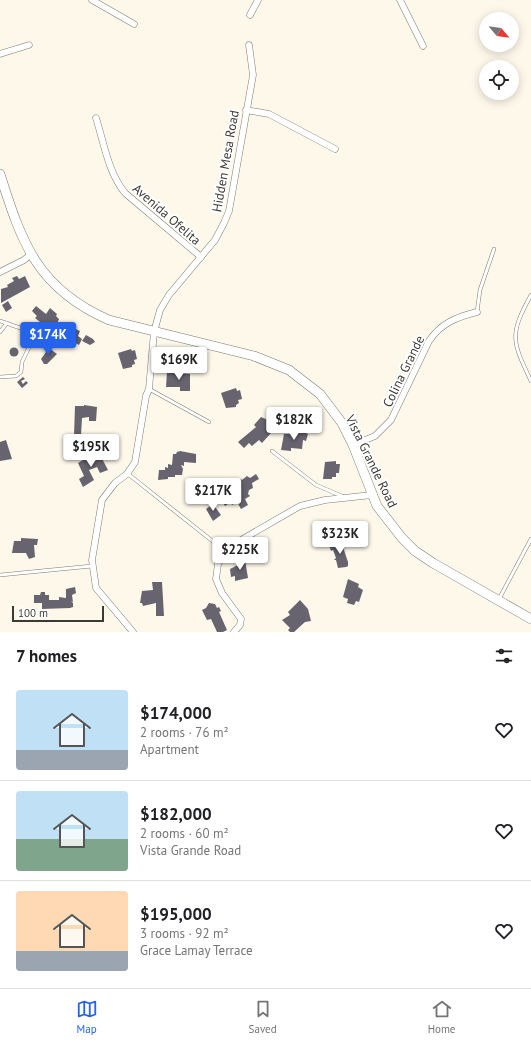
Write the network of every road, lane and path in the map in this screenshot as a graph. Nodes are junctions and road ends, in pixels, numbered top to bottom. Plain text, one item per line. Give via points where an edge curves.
1 (92, 0) edge
2 (258, 0) edge
3 (400, 0) edge
4 (250, 16) dead end
5 (134, 24) dead end
6 (29, 45) dead end
7 (249, 45) dead end
8 (423, 46) dead end
9 (0, 54) edge
10 (246, 110) junction
11 (96, 118) dead end
12 (335, 149) dead end
13 (0, 174) edge
14 (494, 249) dead end
15 (31, 254) junction
16 (201, 257) junction
17 (0, 272) edge
18 (531, 295) edge
19 (477, 312) joint
20 (0, 321) edge
21 (7, 323) junction
22 (0, 332) edge
23 (154, 332) junction
24 (0, 377) edge
25 (531, 381) edge
26 (150, 389) junction
27 (210, 422) dead end
28 (353, 445) junction
29 (272, 451) dead end
30 (127, 474) junction
31 (372, 495) junction
32 (346, 498) junction
33 (531, 539) edge
34 (225, 551) junction
35 (92, 566) junction
36 (0, 575) edge
37 (498, 601) junction
38 (531, 619) edge
39 (133, 632) edge
40 (234, 632) edge

1 - 5 street
2 - 4 street
3 - 8 street
6 - 9 street
7 - 10 street, Hidden Mesa Road via 252,75
10 - 12 street via 269,114
10 - 16 street, Hidden Mesa Road via 227,217 218,235
11 - 16 street, Avenida Ofelita via 112,172 120,187
13 - 15 street, Vista Grande Road via 22,237
14 - 19 lane via 480,290
15 - 17 street
15 - 23 street, Vista Grande Road via 70,300 109,320
16 - 23 street, Hidden Mesa Road via 164,302
18 - 25 lane via 518,319 515,338 518,353
19 - 28 street, Colina Grande via 455,318 436,332 429,341 391,420 375,436
20 - 21 lane
21 - 22 lane
21 - 24 lane via 30,333 33,340 24,357 21,372 16,376
23 - 26 street, Hidden Mesa Road
23 - 28 street, Vista Grande Road via 254,356 289,370 320,394 342,423
26 - 27 lane
26 - 30 street, Hidden Mesa Road via 146,396 136,457
28 - 31 street, Vista Grande Road
29 - 32 lane via 316,485
30 - 34 lane
30 - 35 street via 115,483 102,500
31 - 32 street
31 - 37 street, Vista Grande Road via 394,529 415,551
32 - 34 street via 300,506
33 - 37 lane
34 - 40 street via 218,564 216,579 241,619
35 - 36 lane
35 - 39 street via 96,588
37 - 38 street, Vista Grande Road

